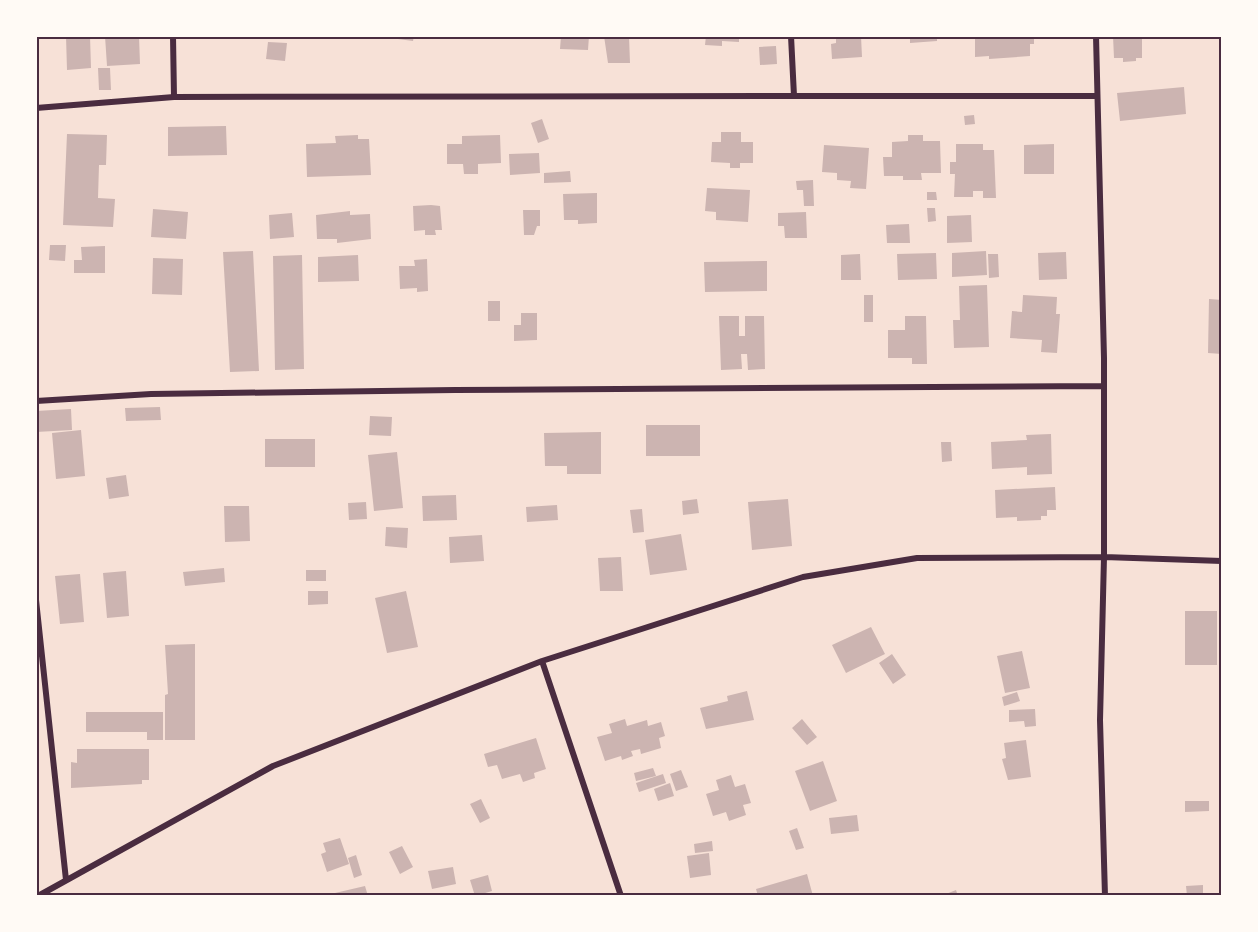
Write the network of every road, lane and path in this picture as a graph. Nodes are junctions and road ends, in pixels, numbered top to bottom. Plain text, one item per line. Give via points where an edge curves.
1 (173, 36) edge
2 (791, 36) edge
3 (1096, 36) edge
4 (794, 96) junction
5 (1097, 96) junction
6 (174, 97) junction
7 (36, 108) edge
8 (1104, 386) junction
9 (36, 401) edge
10 (1104, 556) junction
11 (1222, 561) edge
12 (36, 600) edge
13 (542, 661) junction
14 (66, 880) junction
15 (38, 896) edge
16 (621, 896) edge
17 (1105, 896) edge

1 - 6 street
2 - 4 street
3 - 5 street
4 - 5 street
4 - 6 street
5 - 8 street
6 - 7 street
8 - 9 street via 151,394
8 - 10 street
10 - 11 street
10 - 13 street via 917,558 803,577
10 - 17 street via 1100,720
12 - 14 street
13 - 14 street via 273,766
13 - 16 street
14 - 15 street

